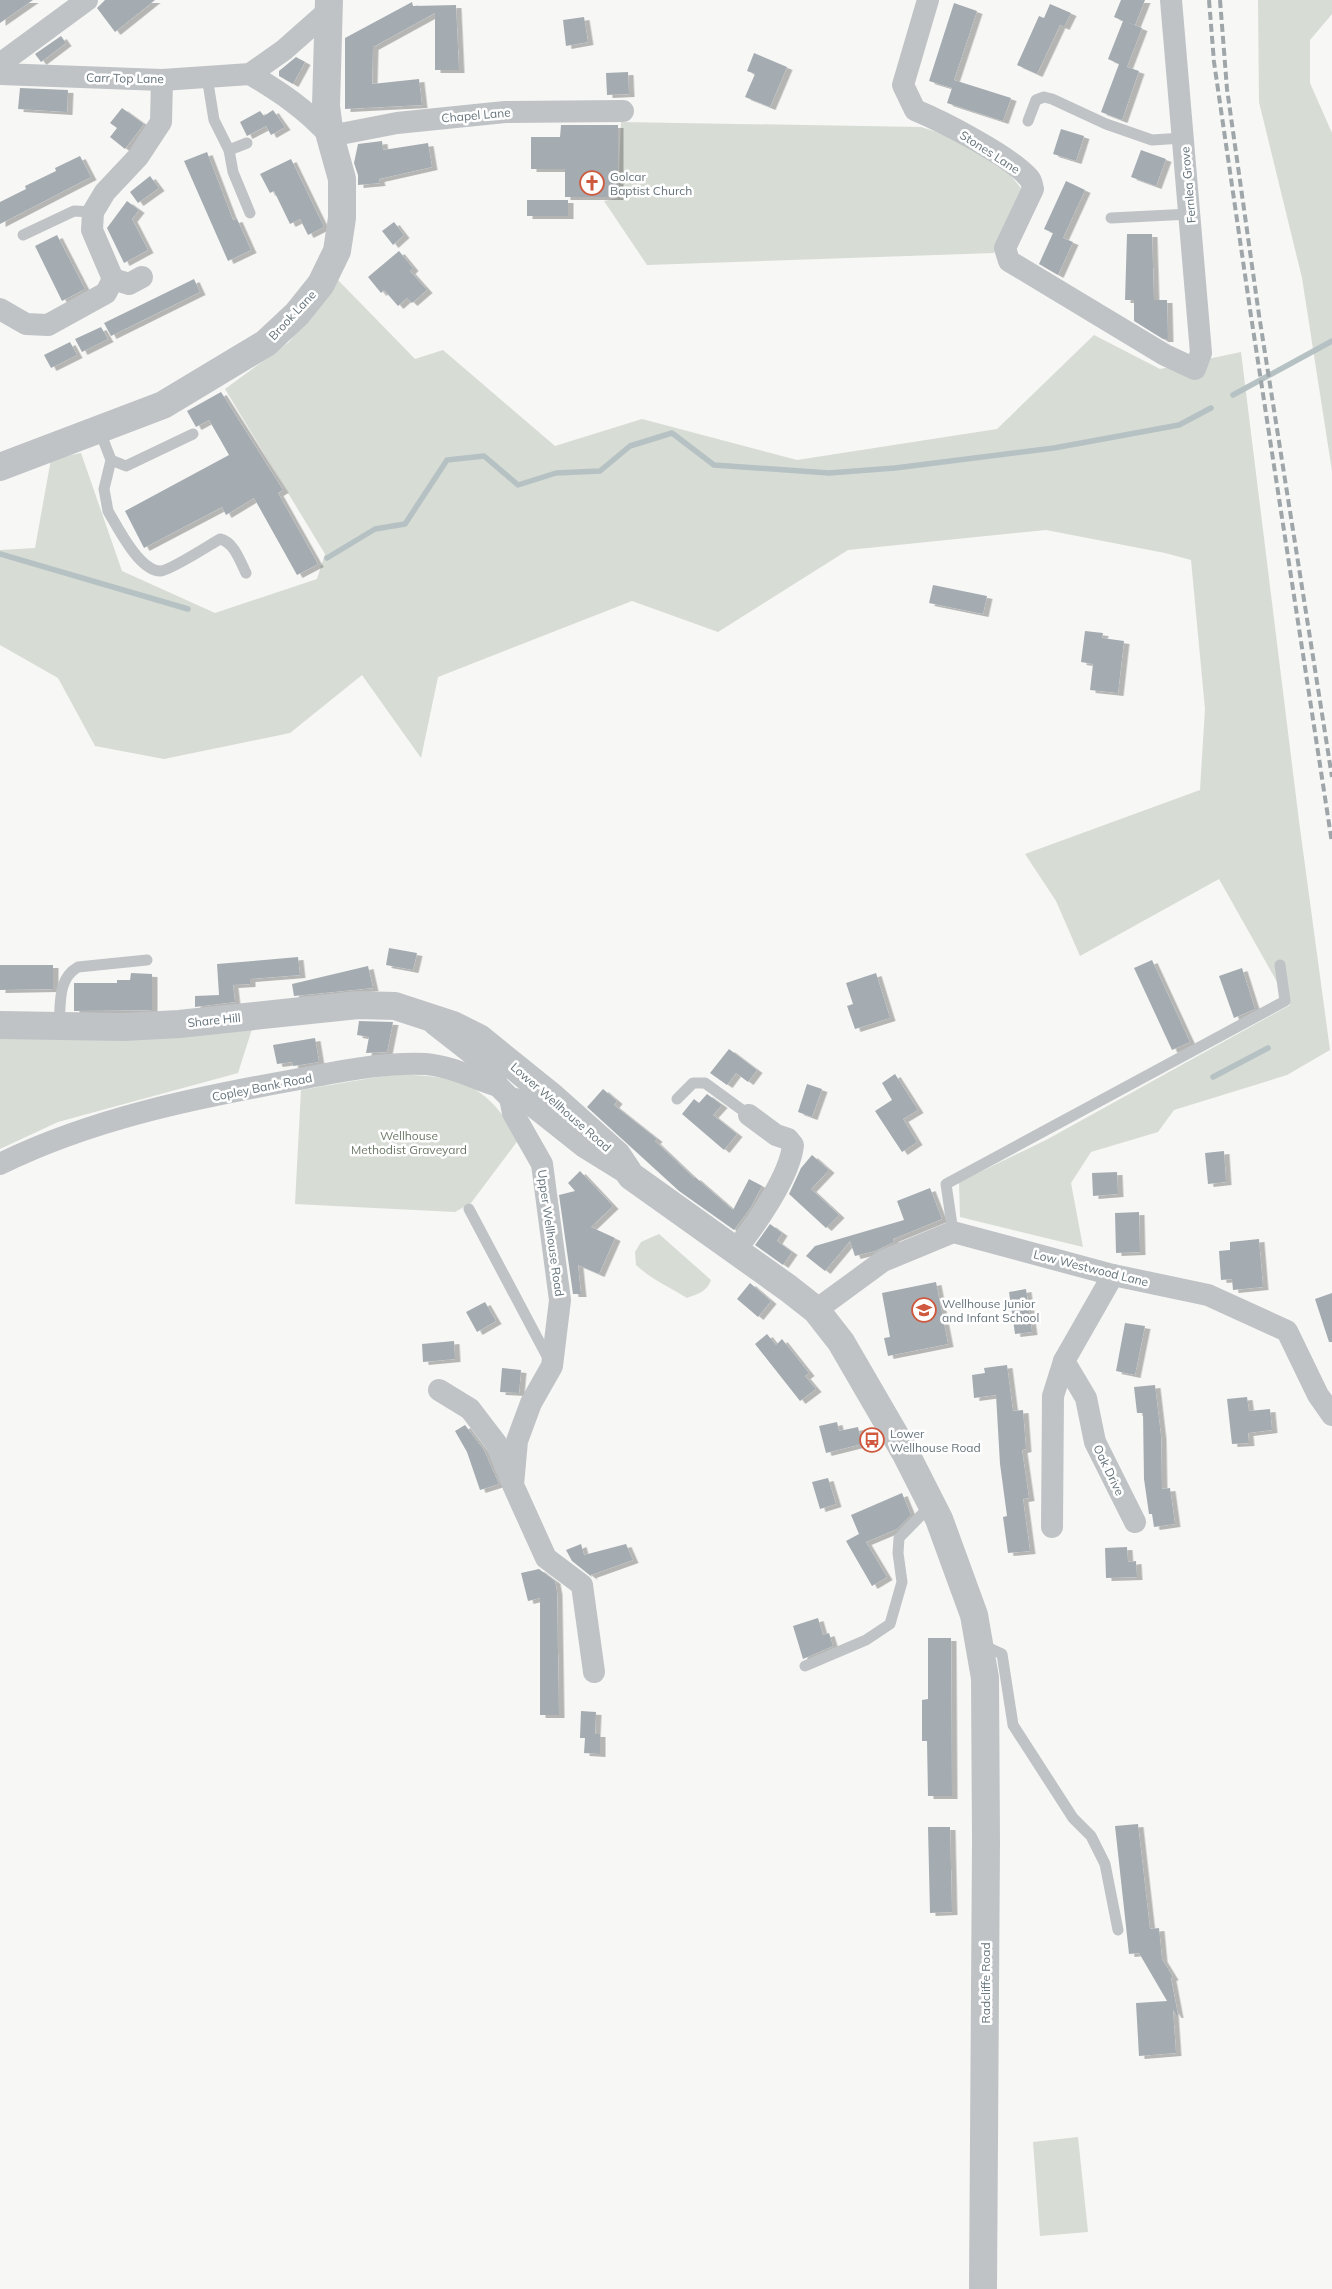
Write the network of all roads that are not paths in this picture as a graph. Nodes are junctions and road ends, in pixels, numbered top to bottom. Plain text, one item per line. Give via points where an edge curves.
1 (87, 0) edge
2 (928, 0) edge
3 (1171, 0) edge
4 (336, 4) edge
5 (0, 64) edge
6 (0, 74) edge
7 (250, 74) junction
8 (207, 77) junction
9 (162, 80) junction
10 (623, 111) dead end
11 (1028, 121) dead end
12 (330, 136) junction
13 (1184, 138) junction
14 (246, 143) dead end
15 (229, 150) junction
16 (93, 212) junction
17 (250, 213) dead end
18 (1190, 214) junction
19 (1111, 218) dead end
20 (23, 235) dead end
21 (142, 276) dead end
22 (113, 279) junction
23 (0, 309) edge
24 (1196, 369) joint
25 (99, 430) junction
26 (193, 434) dead end
27 (112, 460) junction
28 (0, 467) edge
29 (246, 573) dead end
30 (146, 960) dead end
31 (1280, 965) dead end
32 (424, 1017) junction
33 (0, 1025) edge
34 (59, 1026) junction
35 (504, 1092) junction
36 (677, 1099) dead end
37 (748, 1115) joint
38 (0, 1164) edge
39 (632, 1176) junction
40 (469, 1209) dead end
41 (953, 1232) junction
42 (735, 1250) junction
43 (1113, 1275) junction
44 (816, 1310) junction
45 (1064, 1362) junction
46 (552, 1366) junction
47 (439, 1390) dead end
48 (1332, 1415) edge
49 (513, 1485) junction
50 (932, 1504) junction
51 (1135, 1522) dead end
52 (1052, 1527) dead end
53 (979, 1643) junction
54 (805, 1666) dead end
55 (594, 1672) dead end
56 (985, 1678) joint
57 (1118, 1930) dead end
58 (983, 2289) edge

1 - 5 street
2 - 24 street, Stones Lane via 903,85 915,110 935,118 1011,163 1031,180 1033,189 1005,248 1009,261 1165,355
3 - 13 street, Fernlea Grove
4 - 7 street via 284,50
4 - 12 street, Brook Lane via 326,106
6 - 9 street, Carr Top Lane
7 - 8 street, Carr Top Lane
7 - 12 street via 311,114
8 - 9 street, Carr Top Lane
8 - 15 lane via 214,120
9 - 16 street via 160,122 138,157 104,192
10 - 12 street, Chapel Lane via 505,112 397,123
11 - 13 lane via 1036,100 1044,97 1152,140
12 - 25 street, Brook Lane via 342,179 342,218 337,251 321,284 266,343 163,405
13 - 18 street, Fernlea Grove
14 - 15 lane
15 - 17 lane via 233,172
16 - 20 lane via 74,211
16 - 22 street via 92,230
18 - 19 lane
18 - 24 street, Fernlea Grove via 1201,354
21 - 22 street via 129,284
22 - 23 street via 106,293 48,326 26,324
25 - 27 lane
25 - 28 street, Brook Lane
26 - 27 lane via 126,466
27 - 29 lane via 104,489 105,503 141,563 151,570 162,571 220,539 232,547
30 - 34 lane via 78,967 66,975
31 - 41 lane via 1284,1001 1277,1006 946,1184
32 - 34 street, Share Hill via 395,1006 358,1005 179,1024
32 - 35 street via 489,1067
32 - 39 street, Lower Wellhouse Road via 452,1025 479,1038 617,1155
33 - 34 street, Share Hill
35 - 38 street, Copley Bank Road via 449,1068 426,1064 367,1066 127,1116
35 - 39 street, Copley Bank Road via 526,1101 584,1147
35 - 46 street, Upper Wellhouse Road via 542,1164 560,1300
36 - 37 lane via 694,1083 705,1083
37 - 42 street via 793,1146 787,1166 764,1209
39 - 42 street, Lower Wellhouse Road
40 - 46 lane
41 - 43 street, Low Westwood Lane
41 - 44 street via 883,1261
42 - 44 street, Lower Wellhouse Road
43 - 45 street
43 - 48 street, Low Westwood Lane via 1208,1295 1287,1331 1318,1395
44 - 50 street, Lower Wellhouse Road via 841,1342
45 - 51 street, Oak Drive via 1086,1398 1095,1442
45 - 52 street via 1053,1396
46 - 49 street, Upper Wellhouse Road via 531,1403 517,1441
47 - 49 street via 470,1409 496,1444
49 - 55 street, Upper Wellhouse Road via 546,1558 582,1585
50 - 53 street, Lower Wellhouse Road via 974,1615
50 - 54 lane via 899,1538 902,1582 890,1624 866,1640
53 - 56 street, Lower Wellhouse Road
53 - 57 lane via 1002,1654 1013,1726 1073,1818 1091,1836 1105,1864
56 - 58 street, Radcliffe Road

